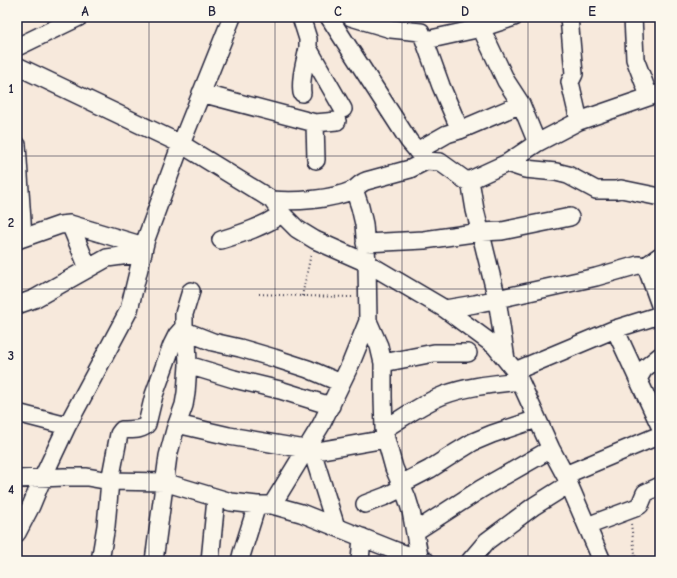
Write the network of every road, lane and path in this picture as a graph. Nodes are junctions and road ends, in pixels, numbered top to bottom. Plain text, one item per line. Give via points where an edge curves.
1 (78, 17) edge
2 (232, 17) edge
3 (301, 17) edge
4 (329, 17) edge
5 (351, 17) edge
6 (514, 17) edge
7 (568, 17) edge
8 (633, 17) edge
9 (481, 28) junction
10 (424, 39) junction
11 (17, 47) edge
12 (308, 48) junction
13 (17, 66) edge
14 (302, 93) dead end
15 (201, 94) junction
16 (654, 94) edge
17 (521, 104) junction
18 (579, 121) junction
19 (315, 124) junction
20 (460, 130) junction
21 (537, 143) junction
22 (181, 144) junction
23 (17, 145) edge
24 (422, 156) junction
25 (316, 160) dead end
26 (507, 164) junction
27 (470, 180) junction
28 (354, 189) junction
29 (660, 197) edge
30 (272, 200) junction
31 (282, 214) junction
32 (570, 217) dead end
33 (70, 224) junction
34 (481, 232) junction
35 (20, 239) edge
36 (222, 240) dead end
37 (315, 240) junction
38 (365, 243) junction
39 (144, 250) junction
40 (653, 261) edge
41 (367, 263) junction
42 (88, 268) junction
43 (191, 291) dead end
44 (259, 294) dead end
45 (302, 296) junction
46 (368, 297) junction
47 (497, 299) junction
48 (17, 305) edge
49 (660, 305) edge
50 (445, 309) junction
51 (660, 315) edge
52 (368, 321) junction
53 (185, 329) junction
54 (615, 329) junction
55 (468, 352) dead end
56 (660, 356) edge
57 (383, 363) junction
58 (188, 365) junction
59 (514, 371) junction
60 (638, 379) junction
61 (341, 383) junction
62 (331, 406) junction
63 (17, 412) edge
64 (536, 419) junction
65 (177, 424) junction
66 (67, 426) junction
67 (660, 426) edge
68 (385, 434) junction
69 (660, 435) edge
70 (551, 449) junction
71 (309, 450) junction
72 (43, 477) junction
73 (17, 479) edge
74 (567, 479) junction
75 (110, 481) junction
76 (164, 482) junction
77 (400, 484) junction
78 (660, 486) edge
79 (216, 498) junction
80 (365, 504) dead end
81 (265, 505) junction
82 (629, 511) junction
83 (586, 526) junction
84 (336, 527) junction
85 (416, 531) junction
86 (17, 533) edge
87 (362, 537) junction
88 (422, 560) edge
89 (100, 561) edge
90 (154, 561) edge
91 (210, 561) edge
92 (240, 561) edge
93 (360, 561) edge
94 (470, 561) edge
95 (602, 561) edge
96 (636, 561) edge

1 - 11 street
2 - 15 street
3 - 12 street
4 - 24 street via 409,141
5 - 10 street via 391,28 421,32
6 - 9 street
7 - 18 street via 574,74 570,82
8 - 16 street via 635,59
9 - 10 street
9 - 17 street via 506,81
10 - 20 street
12 - 14 street via 300,81
12 - 19 street via 340,115
13 - 22 street
15 - 19 street
15 - 22 street
16 - 18 street
17 - 20 street
17 - 21 street
18 - 21 street
19 - 25 street
20 - 24 street via 447,134
21 - 26 street
22 - 30 street
22 - 39 street
23 - 35 street
24 - 27 street via 440,162 465,180
24 - 28 street via 410,169 366,181
26 - 27 street
26 - 29 street via 525,169 568,174 596,190 621,189
27 - 34 street
28 - 30 street via 328,198
28 - 38 street via 364,221
30 - 31 street
31 - 36 street via 251,231
31 - 37 street via 297,229
32 - 34 street via 502,231
33 - 35 street
33 - 39 street
33 - 42 street
34 - 38 street via 424,240
34 - 47 street
37 - 41 street
37 - 45 path
38 - 41 street
39 - 42 street via 111,257
39 - 66 street via 128,310
40 - 47 street via 596,277
40 - 49 street
41 - 46 street
41 - 50 street
42 - 48 street via 34,299
43 - 53 street via 184,314
44 - 45 path
45 - 46 path
46 - 52 street
47 - 50 street
47 - 59 street
50 - 59 street via 495,346
51 - 54 street
52 - 57 street
52 - 61 street
53 - 58 street
53 - 61 street via 213,342 274,358
53 - 75 street via 177,335 172,345 154,395 147,424 142,428 122,430 120,434
54 - 59 street
54 - 60 street
55 - 57 street via 434,352
56 - 60 street via 644,369
57 - 68 street
58 - 62 street
58 - 65 street via 186,393
59 - 64 street
59 - 68 street via 433,400
60 - 67 street
61 - 62 street
62 - 71 street
63 - 66 street
64 - 70 street
64 - 77 street via 473,442
65 - 71 street
65 - 76 street
66 - 72 street
68 - 71 street via 323,451
68 - 77 street
69 - 74 street
70 - 74 street
70 - 85 street via 481,489
71 - 81 street
71 - 84 street
72 - 73 street
72 - 75 street via 87,477
72 - 86 street via 32,506
74 - 83 street
74 - 94 street via 486,541
75 - 76 street
75 - 89 street
76 - 79 street
76 - 90 street
77 - 80 street via 398,490
77 - 85 street via 407,498
78 - 82 street via 646,493 638,507
79 - 81 street
79 - 91 street
81 - 84 street via 301,513
81 - 92 street
82 - 83 street
82 - 96 path
83 - 95 street
84 - 87 street
85 - 88 street
87 - 88 street
87 - 93 street

